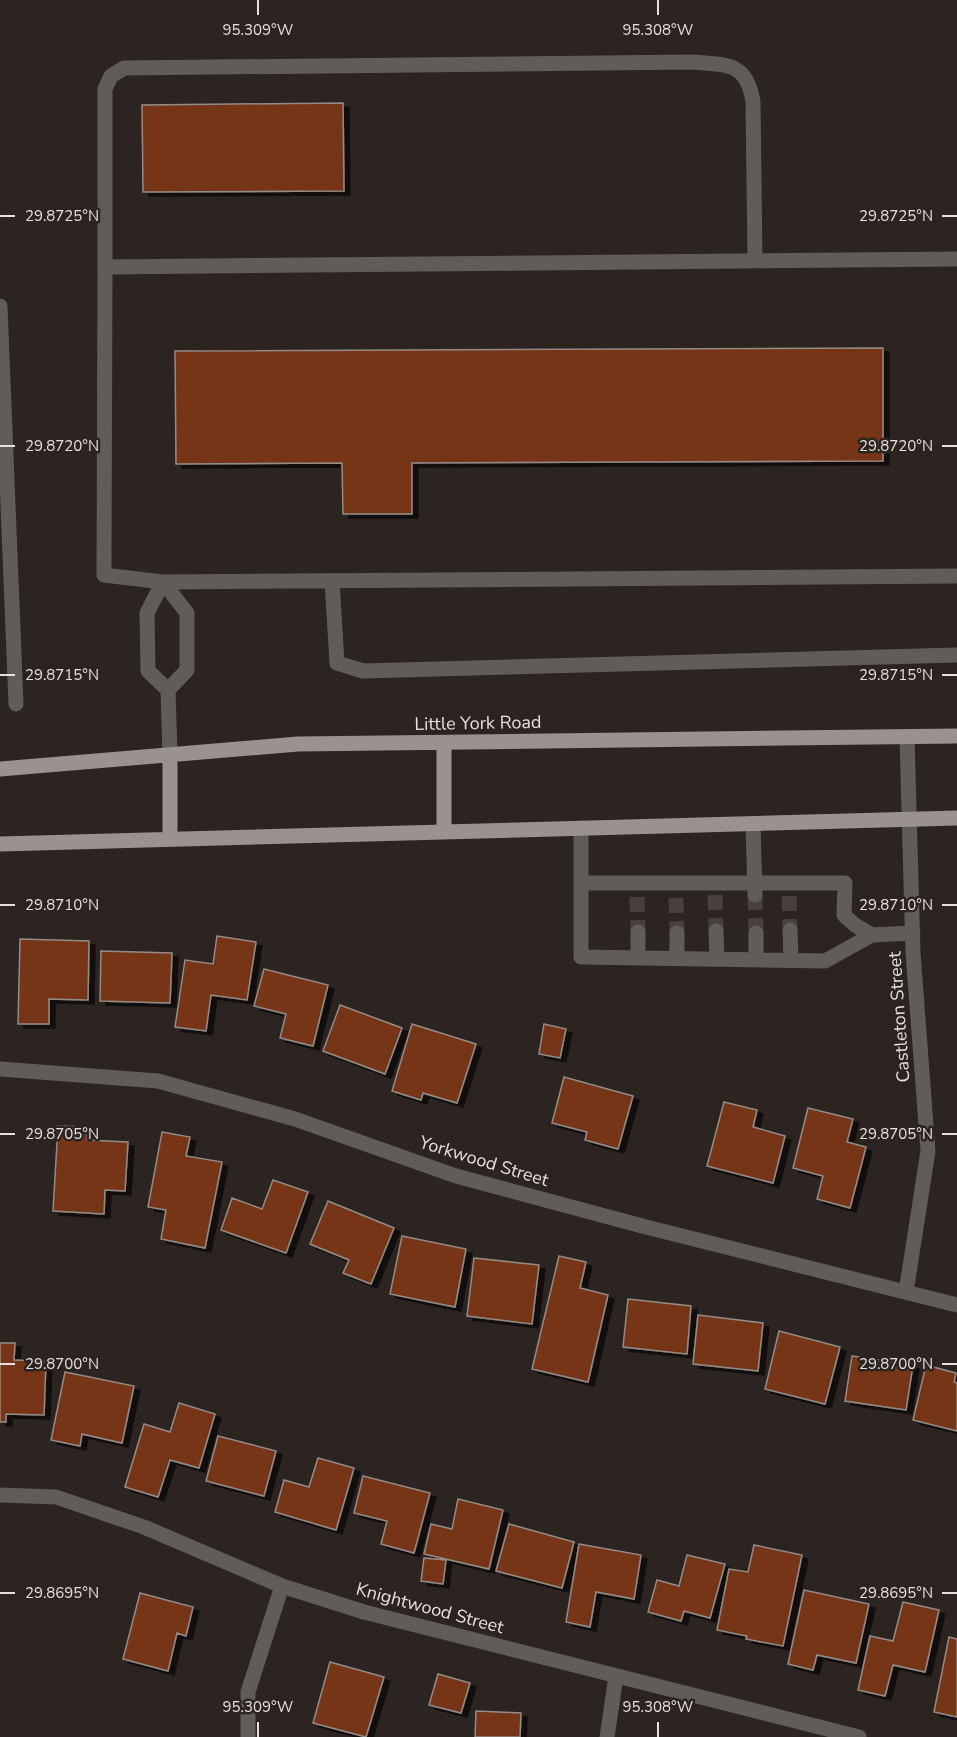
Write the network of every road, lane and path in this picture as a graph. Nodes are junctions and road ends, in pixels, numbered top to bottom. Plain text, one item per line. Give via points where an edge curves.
1 (957, 259) edge
2 (755, 261) junction
3 (105, 267) junction
4 (0, 306) edge
5 (957, 576) edge
6 (332, 581) junction
7 (163, 582) junction
8 (957, 655) edge
9 (168, 690) junction
10 (15, 704) dead end
11 (957, 736) edge
12 (907, 737) junction
13 (444, 743) junction
14 (170, 755) junction
15 (0, 769) edge
16 (957, 818) edge
17 (909, 819) junction
18 (753, 824) junction
19 (581, 828) junction
20 (444, 831) junction
21 (170, 838) junction
22 (0, 844) edge
23 (581, 883) junction
24 (755, 889) junction
25 (790, 930) tunnel mouth
26 (716, 931) tunnel mouth
27 (638, 932) tunnel mouth
28 (677, 933) tunnel mouth
29 (756, 933) tunnel mouth
30 (913, 933) junction
31 (872, 935) junction
32 (638, 958) junction
33 (677, 958) junction
34 (717, 959) junction
35 (756, 960) junction
36 (791, 960) junction
37 (0, 1069) edge
38 (906, 1292) junction
39 (957, 1305) edge
40 (0, 1495) edge
41 (282, 1586) junction
42 (616, 1676) junction
43 (248, 1737) edge
44 (607, 1737) edge
45 (859, 1737) edge

1 - 2 street
2 - 3 street
2 - 3 street via 753,102 747,80 741,71 729,65 136,67 117,71 105,89
3 - 7 street via 104,575
4 - 10 street
5 - 6 street
6 - 7 street
6 - 8 street via 337,663 363,671
7 - 9 street via 147,613 148,671
7 - 9 street via 187,613 187,670
9 - 14 street
11 - 12 main road, Little York Road
12 - 13 main road, Little York Road
12 - 17 street, Castleton Street
13 - 14 main road, Little York Road via 298,744
13 - 20 main road
14 - 15 main road, Little York Road
14 - 21 main road
16 - 17 main road
17 - 18 main road
17 - 30 street, Castleton Street
18 - 19 main road
18 - 24 street
19 - 20 main road
19 - 23 street
20 - 21 main road
21 - 22 main road
23 - 24 street via 637,890
23 - 32 street via 581,957
24 - 31 street via 845,883 844,915
25 - 36 street
26 - 34 street
27 - 32 street
28 - 33 street
29 - 35 street
30 - 31 street
30 - 38 street, Castleton Street via 928,1151
31 - 36 street via 825,961
32 - 33 street
33 - 34 street
34 - 35 street
35 - 36 street
37 - 38 street, Yorkwood Street via 158,1081 295,1119 456,1176
38 - 39 street, Yorkwood Street
40 - 41 street, Knightwood Street via 56,1497 144,1527
41 - 42 street, Knightwood Street via 364,1612
41 - 43 street via 248,1692
42 - 44 street
42 - 45 street, Knightwood Street

